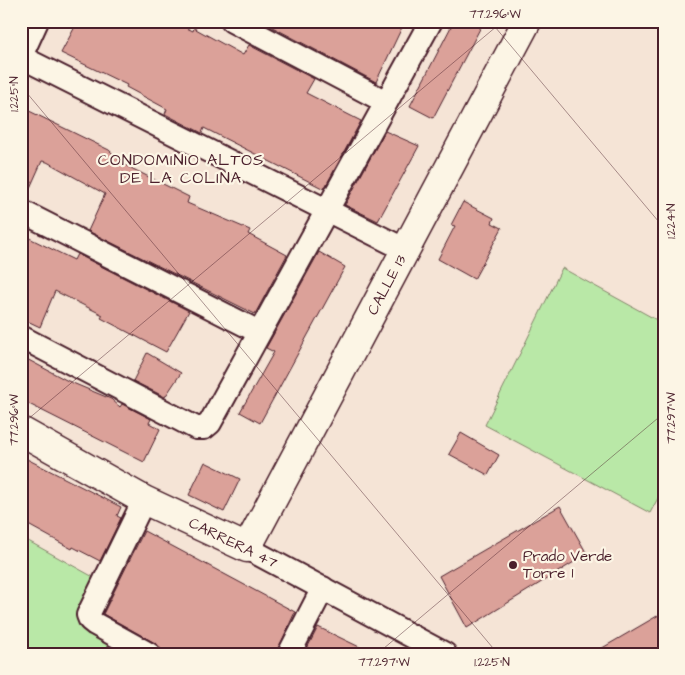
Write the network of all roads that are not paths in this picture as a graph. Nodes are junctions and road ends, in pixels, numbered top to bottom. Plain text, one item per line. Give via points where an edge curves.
1 (37, 21) edge
2 (232, 21) edge
3 (431, 21) edge
4 (527, 21) edge
5 (21, 57) edge
6 (386, 102) junction
7 (21, 211) edge
8 (328, 211) junction
9 (406, 250) junction
10 (259, 332) junction
11 (21, 337) edge
12 (21, 431) edge
13 (144, 500) junction
14 (248, 548) junction
15 (323, 588) junction
16 (416, 648) edge
17 (149, 654) edge
18 (289, 654) edge
19 (445, 654) edge

1 - 5 street
2 - 6 street
3 - 6 street
4 - 9 street, CALLE 13
5 - 8 street
6 - 8 street
7 - 10 street
8 - 9 street
8 - 10 street
9 - 14 street, CALLE 13
10 - 11 street via 210,423 204,428 196,428
12 - 13 street, CARRERA 47
13 - 14 street, CARRERA 47
13 - 17 street via 88,614 95,624
14 - 15 street, CARRERA 47
15 - 16 street, CARRERA 47
15 - 18 street
16 - 19 street, CARRERA 47

